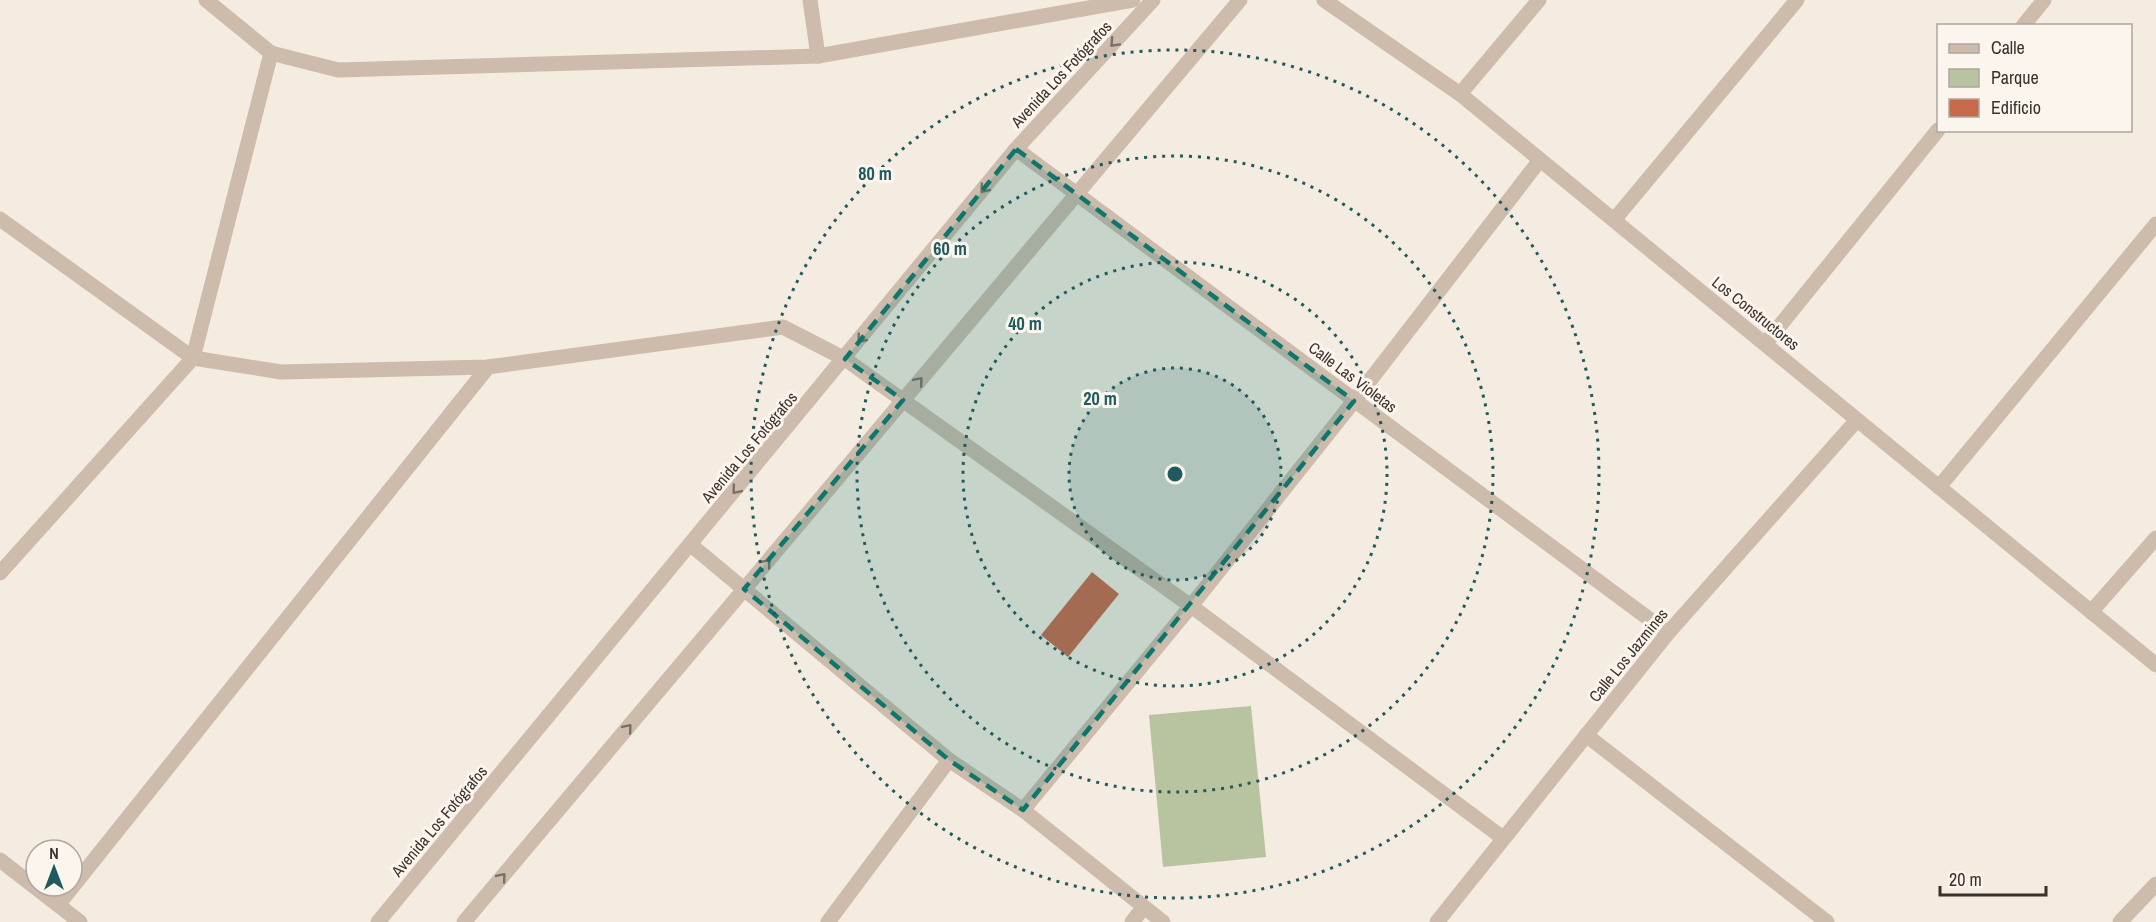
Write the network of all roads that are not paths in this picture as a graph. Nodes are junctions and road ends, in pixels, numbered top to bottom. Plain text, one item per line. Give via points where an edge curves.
1 (206, 0) edge
2 (810, 0) edge
3 (1133, 0) edge
4 (1153, 0) edge
5 (1240, 0) edge
6 (1324, 0) edge
7 (1539, 0) edge
8 (1797, 0) edge
9 (2044, 0) edge
10 (2025, 24) edge
11 (271, 53) junction
12 (818, 56) junction
13 (1461, 94) junction
14 (1937, 131) edge
15 (1016, 149) junction
16 (1540, 160) junction
17 (1076, 195) junction
18 (0, 219) edge
19 (1614, 220) junction
20 (2156, 224) edge
21 (1765, 344) junction
22 (193, 358) junction
23 (845, 359) junction
24 (488, 367) junction
25 (903, 400) junction
26 (1354, 401) junction
27 (1857, 420) junction
28 (1939, 487) junction
29 (2156, 538) edge
30 (691, 545) junction
31 (0, 573) edge
32 (744, 589) junction
33 (1191, 606) junction
34 (2091, 612) junction
35 (1668, 633) junction
36 (2156, 665) edge
37 (1586, 735) junction
38 (949, 760) junction
39 (1023, 810) junction
40 (1503, 838) junction
41 (0, 860) edge
42 (2156, 884) edge
43 (58, 905) junction
44 (1144, 907) junction
45 (1819, 919) edge
46 (80, 922) edge
47 (378, 922) edge
48 (464, 922) edge
49 (828, 922) edge
50 (1132, 922) edge
51 (1163, 922) edge
52 (1437, 922) edge
53 (2120, 922) edge

1 - 11 street
2 - 12 street
3 - 12 street
4 -> 15 street, Avenida Los Fotógrafos
5 - 17 street
6 - 13 street, Los Constructores
7 - 13 street
8 - 19 street
9 - 10 street
11 - 12 street via 338,70
11 - 22 street
13 - 16 street, Los Constructores
14 - 21 street
15 - 17 street, Calle Las Violetas
15 -> 23 street, Avenida Los Fotógrafos
16 - 19 street, Los Constructores
16 - 26 street
25 -> 17 street
17 - 26 street, Calle Las Violetas
18 - 22 street
19 - 21 street, Los Constructores
20 - 28 street
21 - 27 street, Los Constructores
22 - 24 street via 281,372
22 - 31 street
23 - 24 street via 783,327
23 - 25 street
23 -> 30 street, Avenida Los Fotógrafos
24 - 43 street
32 -> 25 street
25 - 33 street
26 - 33 street
26 - 35 street, Calle Las Violetas
27 - 28 street, Los Constructores
27 - 35 street, Calle Los Jazmines
28 - 34 street, Los Constructores
29 - 34 street
30 - 32 street
30 - 47 street, Avenida Los Fotógrafos
32 - 38 street
48 -> 32 street
33 - 39 street
33 - 40 street
34 - 36 street, Los Constructores
35 - 37 street, Calle Los Jazmines
37 - 40 street, Calle Los Jazmines
37 - 45 street
38 - 39 street
38 - 49 street
39 - 44 street
40 - 52 street, Calle Los Jazmines
41 - 43 street
42 - 53 street
43 - 46 street
44 - 50 street
44 - 51 street

